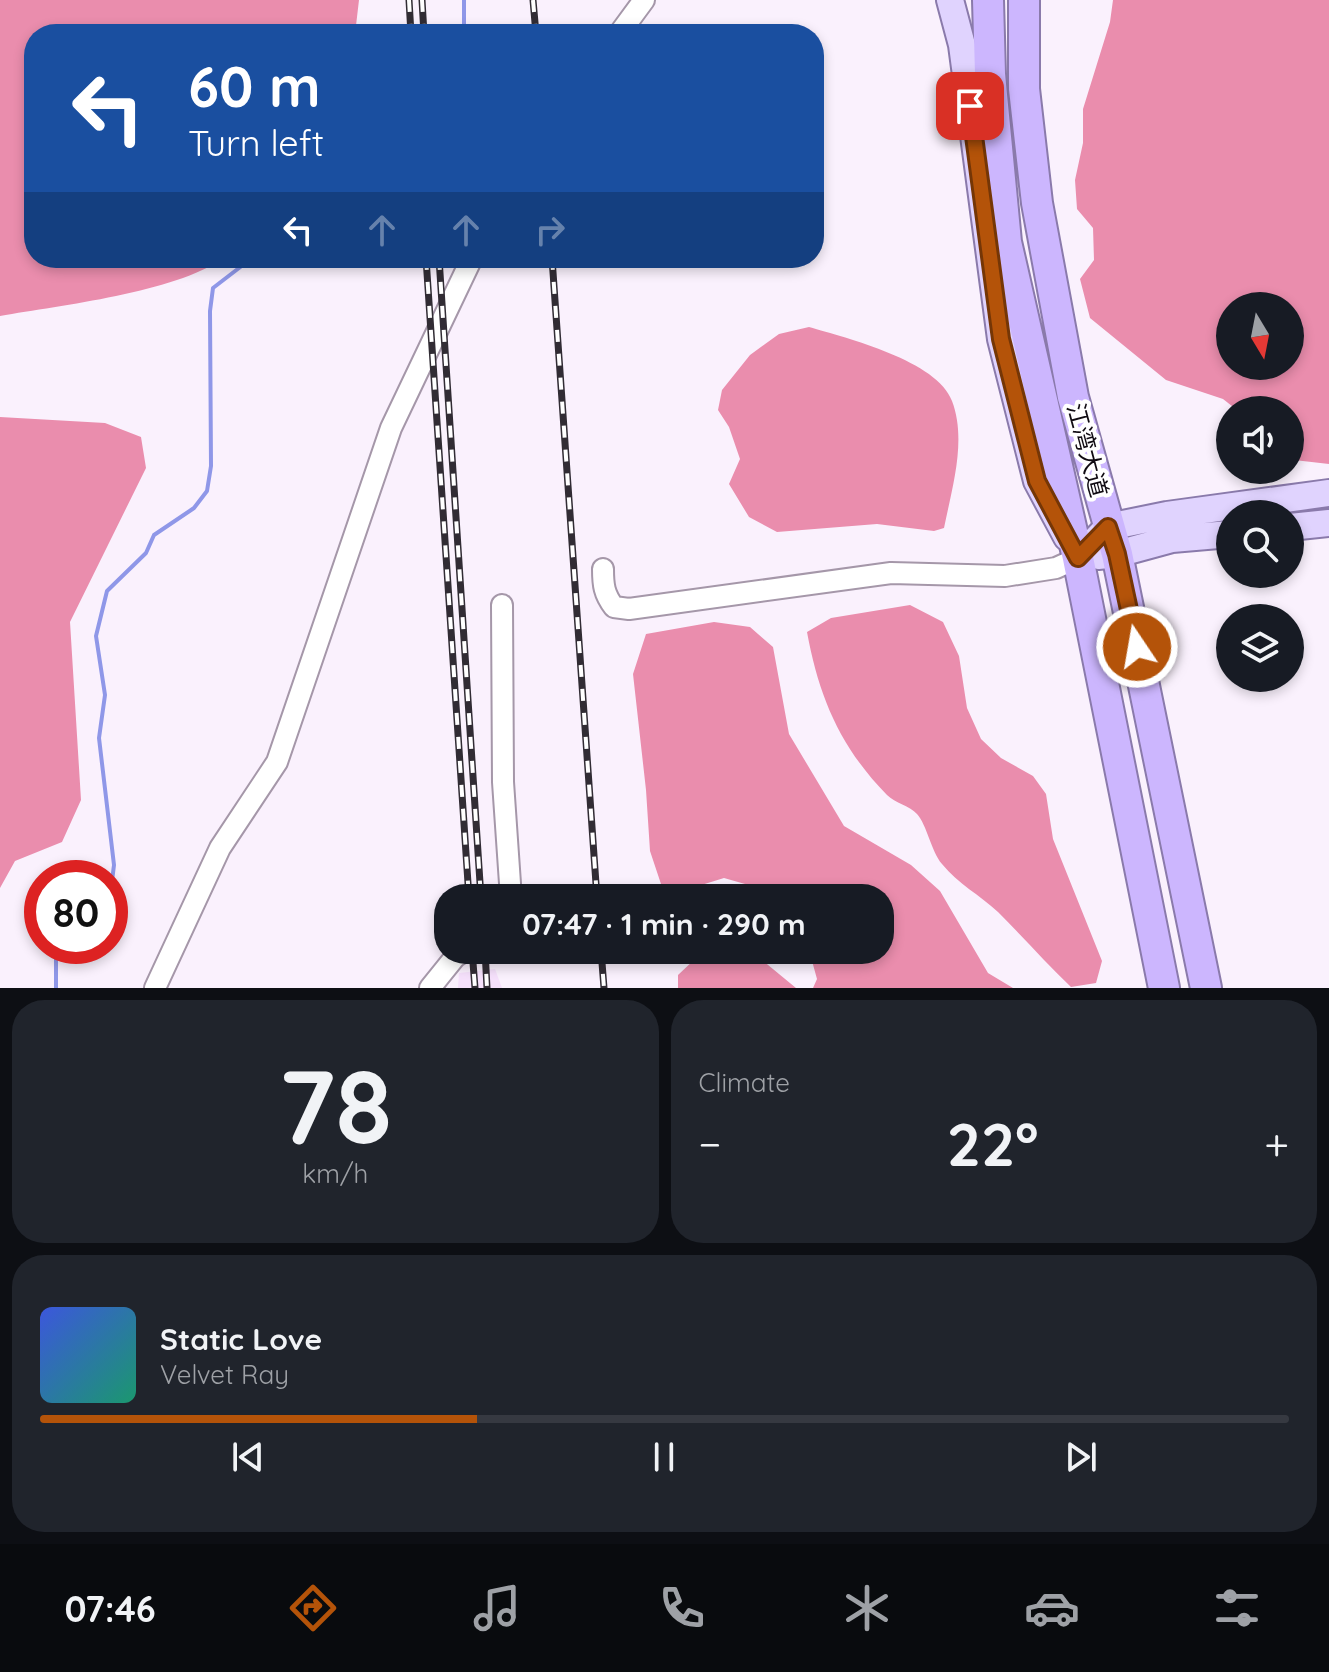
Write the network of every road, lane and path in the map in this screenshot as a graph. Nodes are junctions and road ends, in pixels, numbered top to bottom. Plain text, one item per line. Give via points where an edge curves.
1 (644, 0) edge
2 (950, 0) edge
3 (988, 0) edge
4 (1024, 0) edge
5 (626, 24) edge
6 (467, 268) edge
7 (1329, 493) edge
8 (1329, 523) edge
9 (1304, 526) edge
10 (1216, 535) edge
11 (1113, 541) junction
12 (1078, 558) junction
13 (603, 569) dead end
14 (502, 605) dead end
15 (510, 884) edge
16 (449, 964) edge
17 (155, 988) edge
18 (430, 988) edge
19 (1164, 988) edge
20 (1206, 988) edge

1 - 5 street
2 - 12 main road via 962,45 1001,339 1037,481
3 - 12 highway, 江湾大道 via 1006,242
4 - 11 highway, 江湾大道 via 1024,89 1037,203 1073,397
6 - 17 street via 391,428 277,762 220,848
7 - 11 main road via 1167,515
8 - 9 main road
10 - 11 main road
11 - 12 main road
11 - 20 highway, 江湾大道
12 - 13 street via 1056,568 1005,576 891,573 629,609 614,607 608,600
12 - 19 highway, 江湾大道
14 - 15 street via 503,782
16 - 18 street

